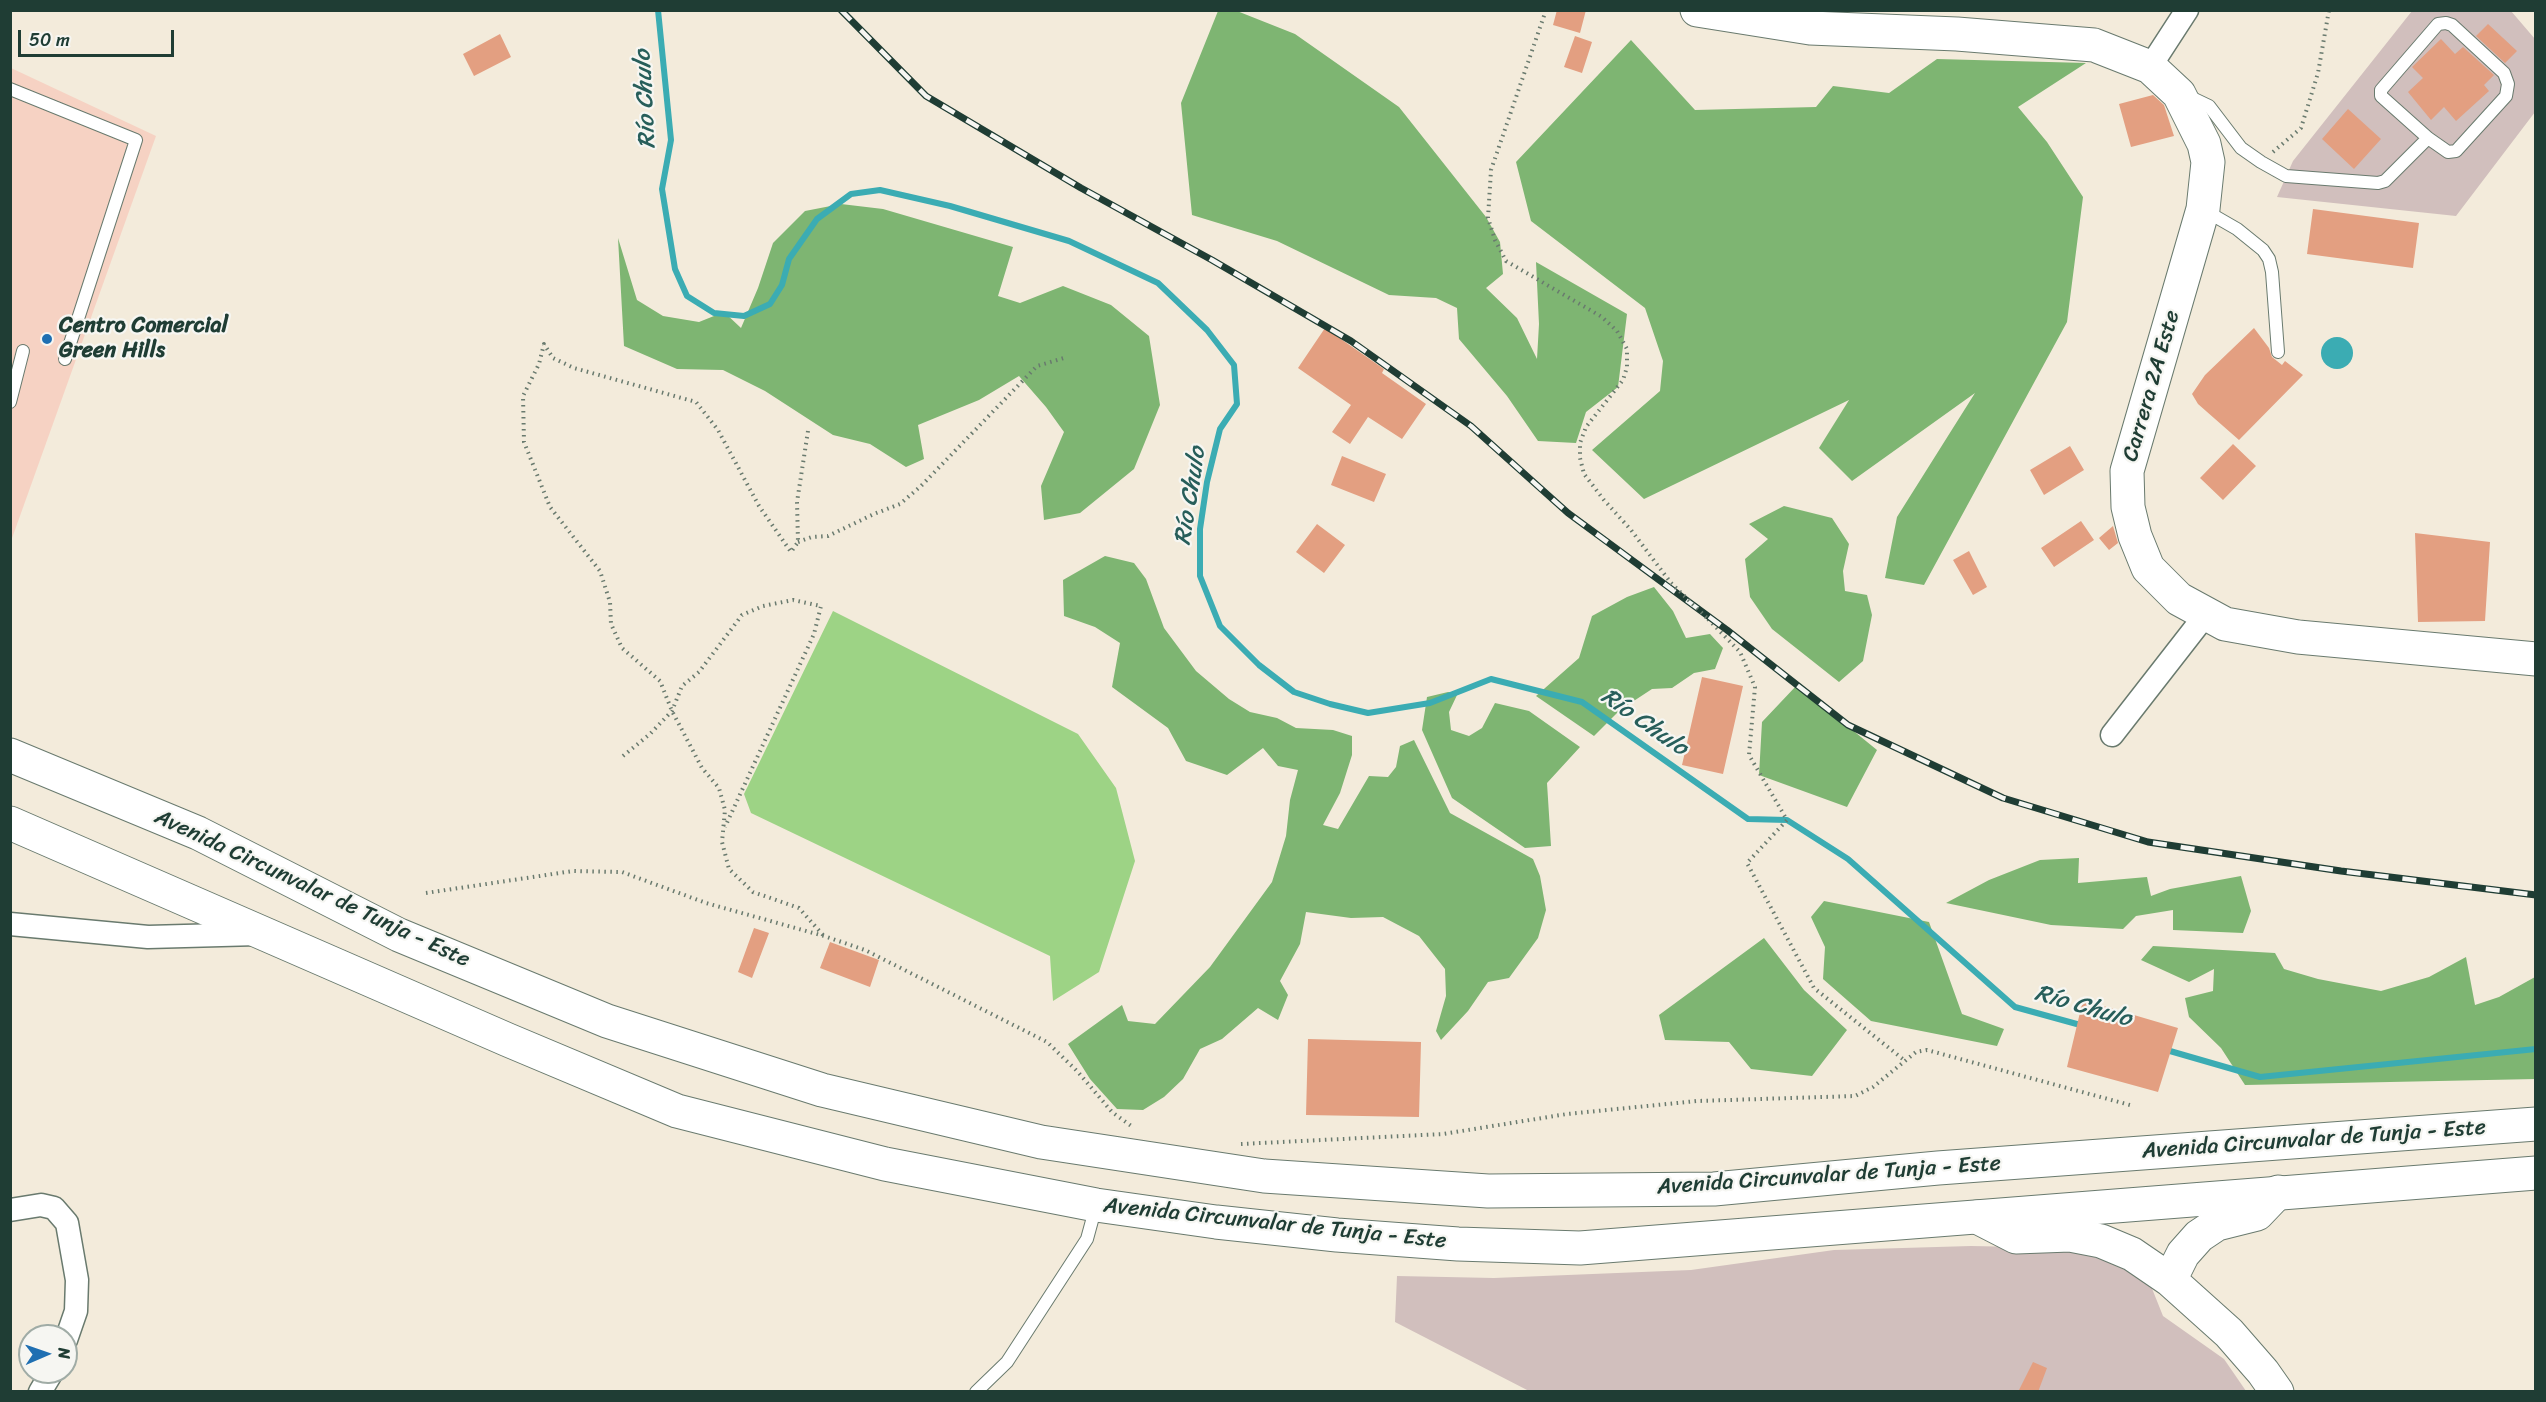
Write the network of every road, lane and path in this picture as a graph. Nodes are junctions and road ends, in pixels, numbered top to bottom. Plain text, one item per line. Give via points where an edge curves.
1 (1546, 10) edge
2 (1697, 10) edge
3 (2187, 10) edge
4 (2329, 10) edge
5 (2150, 67) junction
6 (10, 89) edge
7 (2179, 94) junction
8 (2428, 138) junction
9 (2260, 162) junction
10 (2204, 209) junction
11 (23, 351) dead end
12 (2278, 352) dead end
13 (1064, 358) dead end
14 (65, 359) dead end
15 (10, 402) edge
16 (808, 431) dead end
17 (798, 542) junction
18 (2206, 614) junction
19 (2535, 659) edge
20 (672, 711) junction
21 (2112, 735) dead end
22 (10, 755) edge
23 (623, 756) dead end
24 (10, 823) edge
25 (723, 831) junction
26 (426, 893) dead end
27 (10, 924) edge
28 (265, 934) junction
29 (824, 936) junction
30 (1905, 1060) junction
31 (2130, 1105) dead end
32 (2535, 1124) edge
33 (1143, 1132) dead end
34 (1233, 1144) dead end
35 (2535, 1173) edge
36 (2277, 1192) junction
37 (1096, 1205) junction
38 (10, 1210) edge
39 (1977, 1217) junction
40 (2170, 1280) junction
41 (72, 1324) edge
42 (976, 1392) edge
43 (2277, 1392) edge

1 - 30 path, bridge via 1491,171 1488,218 1495,240 1506,261 1602,316 1627,349 1623,380 1586,428 1580,443 1584,474 1671,583 1740,652 1755,687 1749,755 1787,820 1747,863 1814,987
2 - 5 main road via 1809,28 2094,45
3 - 5 street
4 - 9 path via 2318,74 2301,128
5 - 7 main road, Carrera 2A Este
6 - 14 lane via 136,140
7 - 9 lane via 2209,106 2241,148
7 - 10 main road, Carrera 2A Este via 2204,144 2208,162
8 - 8 lane via 2381,96 2381,90 2438,24 2446,23 2504,73 2508,84 2506,96 2456,151 2448,152
8 - 9 lane via 2385,181 2372,184 2286,176
10 - 12 lane via 2237,229 2269,259
10 - 18 main road, Carrera 2A Este via 2127,471 2128,507 2148,568 2179,598
11 - 15 lane
13 - 17 path via 1037,366 1024,377 900,504 828,536
16 - 17 path via 797,502
17 - 20 path via 791,552 759,506 718,430 696,402 574,368 553,358 544,344 523,396 524,442 550,507 600,571 610,602 611,624 622,648 660,681
18 - 19 main road, Carrera 2A Este via 2225,624 2298,637
18 - 21 street
20 - 23 path
20 - 25 path via 702,768 719,788 725,810
20 - 25 path via 682,686 699,672 742,615 793,600 821,606 814,634
22 - 32 main road, Avenida Circunvalar de Tunja - Este via 198,833 399,935 608,1021 822,1090 1041,1142 1252,1174 1488,1191 1714,1189 1938,1168
24 - 28 main road, Avenida Circunvalar de Tunja - Este
25 - 29 path via 729,869 753,892 799,908
26 - 29 path via 573,871 622,872 706,903
27 - 28 street via 148,937
28 - 37 main road, Avenida Circunvalar de Tunja - Este via 676,1111 885,1164
29 - 33 path via 865,950 1047,1042 1112,1112
30 - 31 path via 1916,1052 1939,1051
30 - 34 path via 1874,1087 1855,1096 1697,1101 1567,1114 1443,1134
35 - 36 main road, Avenida Circunvalar de Tunja - Este
36 - 39 main road, Avenida Circunvalar de Tunja - Este
36 - 40 main road via 2257,1214 2217,1224 2199,1236 2183,1254
37 - 39 main road, Avenida Circunvalar de Tunja - Este via 1337,1235 1580,1248
37 - 42 lane via 1087,1239 1007,1362
38 - 41 street via 41,1205 54,1208 67,1223 77,1280
39 - 40 main road via 2016,1237 2070,1235 2101,1241 2132,1254
40 - 43 main road via 2229,1333

